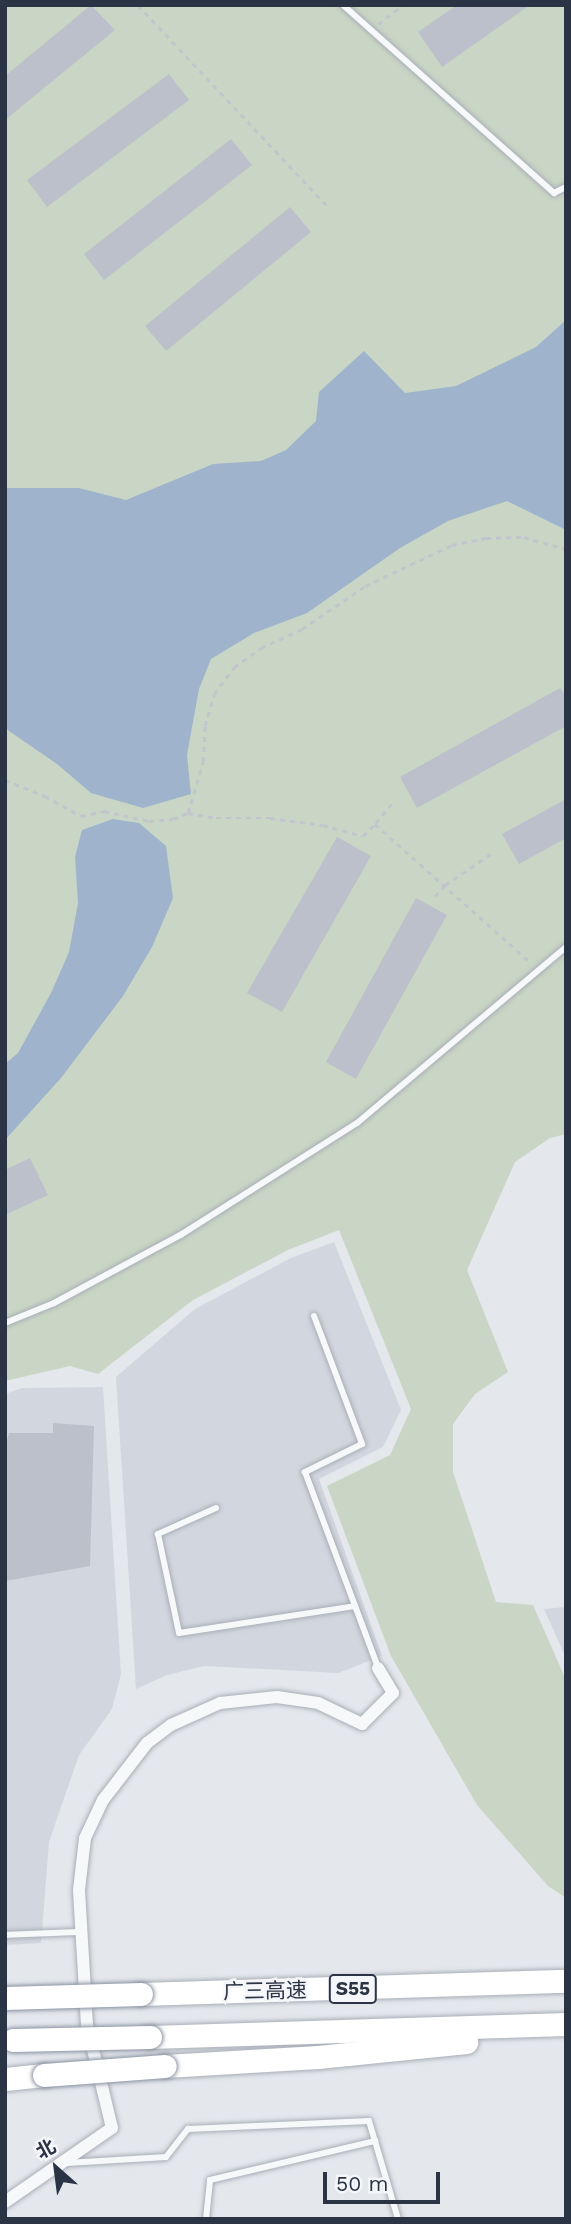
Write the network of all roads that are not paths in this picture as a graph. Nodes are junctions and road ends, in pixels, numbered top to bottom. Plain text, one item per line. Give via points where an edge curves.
1 (343, 5) edge
2 (566, 187) edge
3 (566, 947) edge
4 (314, 1316) dead end
5 (5, 1323) edge
6 (216, 1508) dead end
7 (355, 1606) junction
8 (378, 1668) joint
9 (81, 1932) junction
10 (5, 1935) edge
11 (566, 1981) edge
12 (5, 1998) edge
13 (566, 2024) edge
14 (566, 2032) edge
15 (9, 2040) edge
16 (5, 2079) edge
17 (375, 2141) junction
18 (61, 2164) junction
19 (5, 2202) edge
20 (206, 2219) edge
21 (398, 2219) edge

1 - 2 lane via 554,193
3 - 5 lane via 357,1123 182,1234 54,1303
4 - 7 lane via 362,1444 305,1472
6 - 7 lane via 158,1534 180,1633
7 - 8 lane
8 - 9 street via 393,1693 362,1724 318,1703 277,1697 220,1703 171,1725 147,1743 103,1800 85,1838 79,1890
9 - 10 lane
9 - 18 street via 87,2025 113,2128
11 - 12 highway, 广三高速 / S55, bridge
13 - 15 highway, 广三高速 / S55, bridge
14 - 16 highway, bridge via 318,2057
17 - 18 lane via 369,2121 188,2129 166,2157
17 - 20 lane via 210,2180
17 - 21 lane
18 - 19 street

